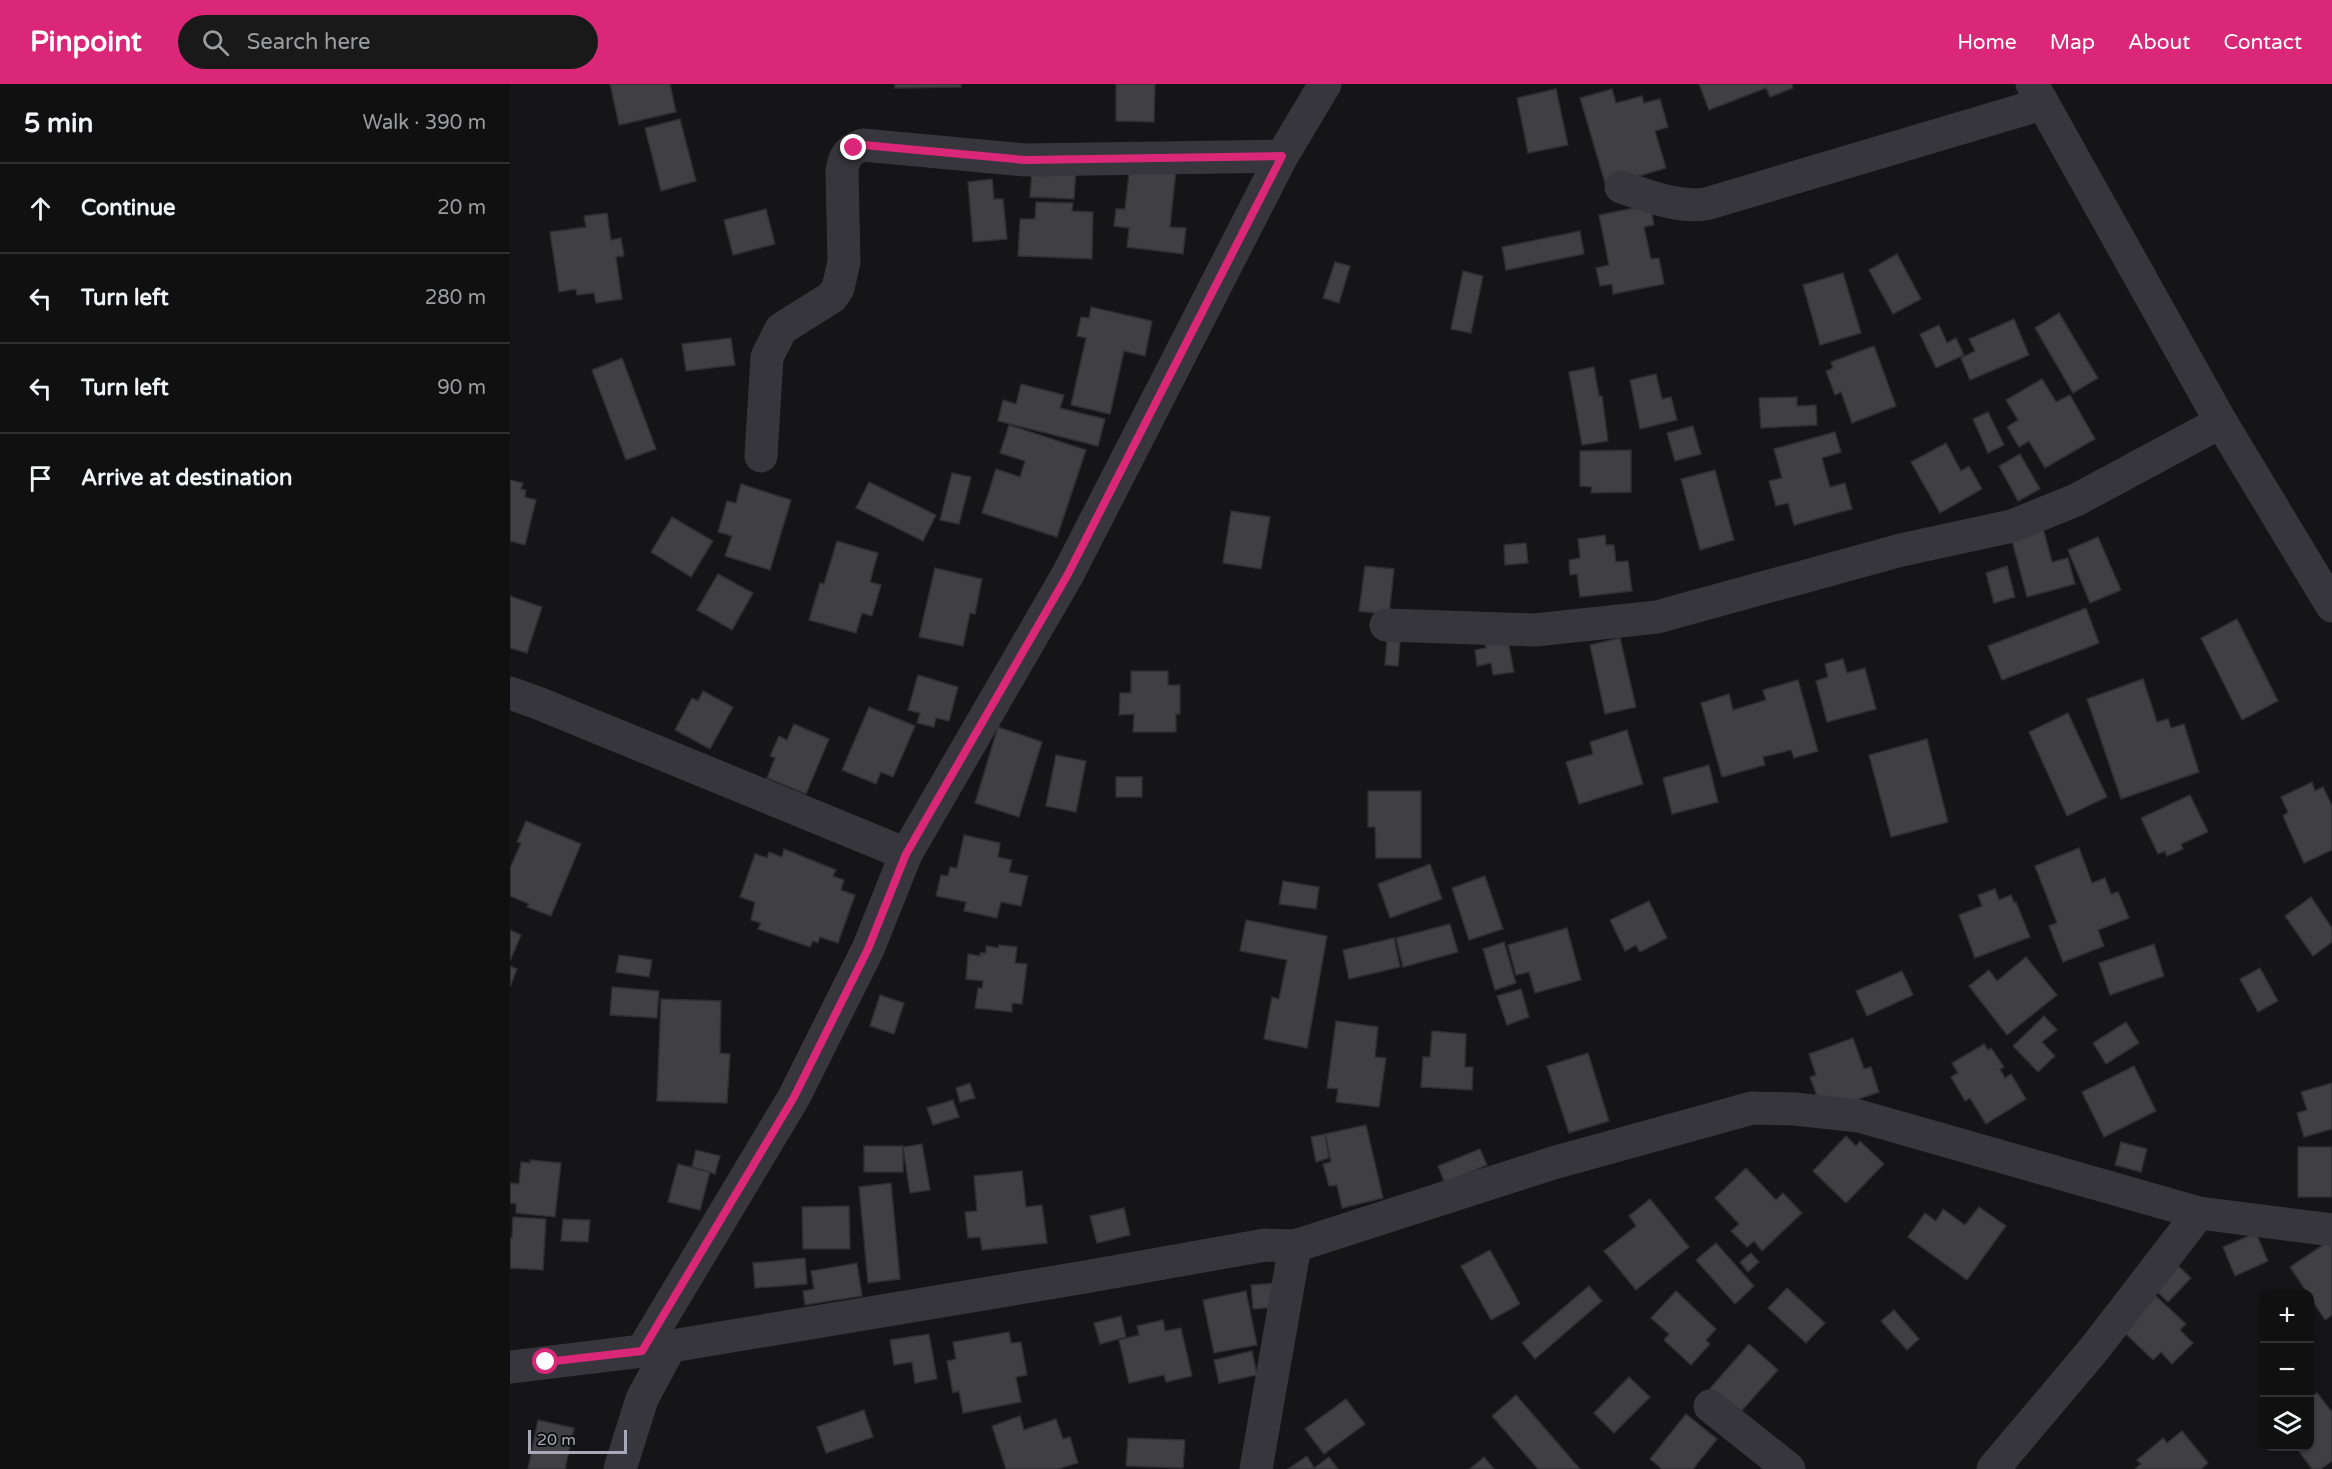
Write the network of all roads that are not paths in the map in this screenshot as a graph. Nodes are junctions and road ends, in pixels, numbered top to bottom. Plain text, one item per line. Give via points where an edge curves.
1 (1325, 84) edge
2 (2037, 94) edge
3 (1282, 156) junction
4 (1621, 187) dead end
5 (2221, 422) junction
6 (761, 456) dead end
7 (2332, 606) edge
8 (1386, 625) dead end
9 (510, 693) edge
10 (906, 854) junction
11 (2199, 1213) junction
12 (2332, 1230) edge
13 (1294, 1246) junction
14 (657, 1348) junction
15 (510, 1367) edge
16 (1710, 1406) dead end
17 (620, 1469) edge
18 (1256, 1469) edge
19 (1789, 1469) edge
20 (1993, 1469) edge

1 - 3 street
2 - 4 street via 1706,204 1668,202
2 - 5 street
3 - 6 street via 1025,160 863,145 854,148 844,157 842,171 842,276 832,297 781,329 767,357
3 - 10 street via 1068,574
5 - 7 street
5 - 8 street via 2076,500 2012,526 1901,550 1657,617 1535,630
9 - 10 street
10 - 14 street via 868,949 794,1097
11 - 12 street
11 - 13 street via 1859,1116 1752,1108 1553,1163
11 - 20 street via 2095,1348
13 - 14 street via 1265,1245
13 - 18 street
14 - 15 street
14 - 17 street
16 - 19 street

